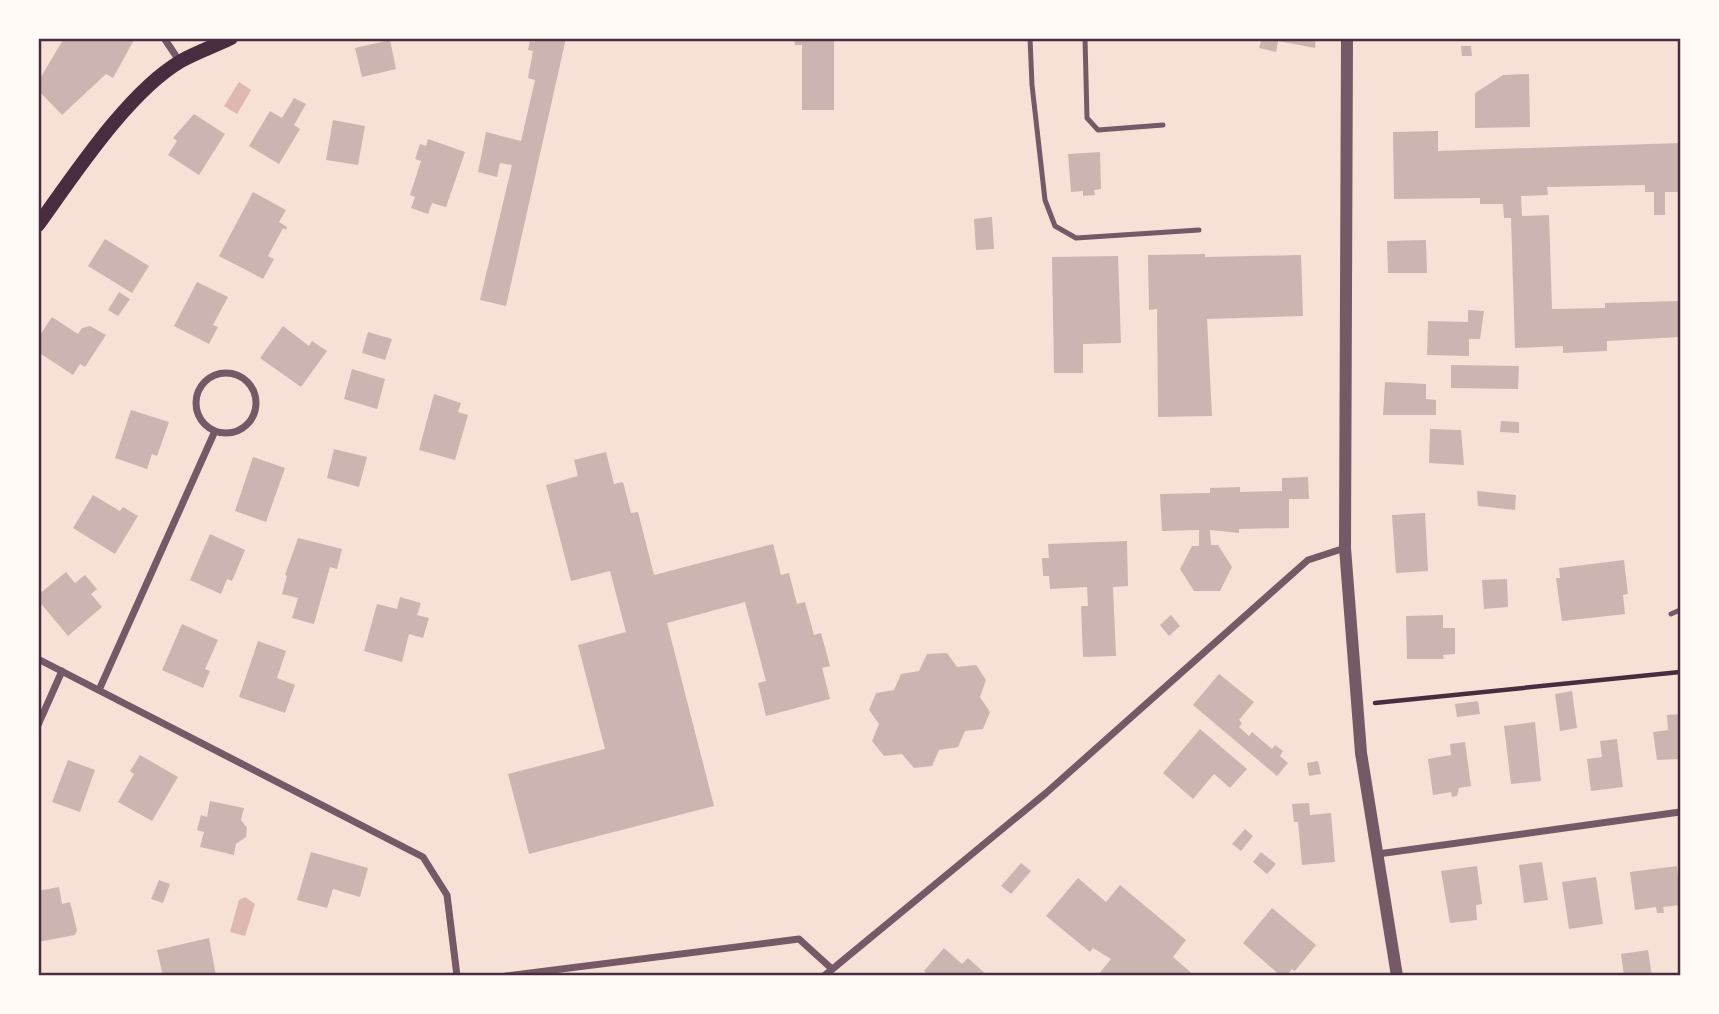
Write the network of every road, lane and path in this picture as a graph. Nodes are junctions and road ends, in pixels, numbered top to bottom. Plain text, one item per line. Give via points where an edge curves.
1 (164, 38) edge
2 (231, 38) edge
3 (1030, 38) edge
4 (1086, 38) edge
5 (1347, 38) edge
6 (180, 62) junction
7 (1163, 125) dead end
8 (38, 225) edge
9 (1199, 230) dead end
10 (215, 431) junction
11 (1345, 548) junction
12 (1681, 610) edge
13 (1671, 614) dead end
14 (38, 659) edge
15 (62, 671) junction
16 (1681, 672) edge
17 (99, 690) junction
18 (1357, 705) junction
19 (38, 725) edge
20 (1681, 812) edge
21 (1378, 854) junction
22 (832, 969) junction
23 (457, 975) edge
24 (506, 975) edge
25 (824, 975) edge
26 (1396, 975) edge

1 - 6 street
2 - 6 main road
3 - 9 lane via 1045,200 1055,226 1076,238
4 - 7 lane via 1087,118 1098,130
5 - 11 street
6 - 8 main road via 142,94 90,152
10 - 10 street via 236,432 252,419 253,388 238,374 218,373 197,392 201,420
10 - 17 street
11 - 18 street
11 - 22 street via 1308,560 1046,793
12 - 13 lane
14 - 15 street
15 - 17 street
15 - 19 street
16 - 18 path
17 - 23 street via 423,857 447,895
18 - 21 street
20 - 21 street
21 - 26 street
22 - 24 street via 799,939
22 - 25 street

